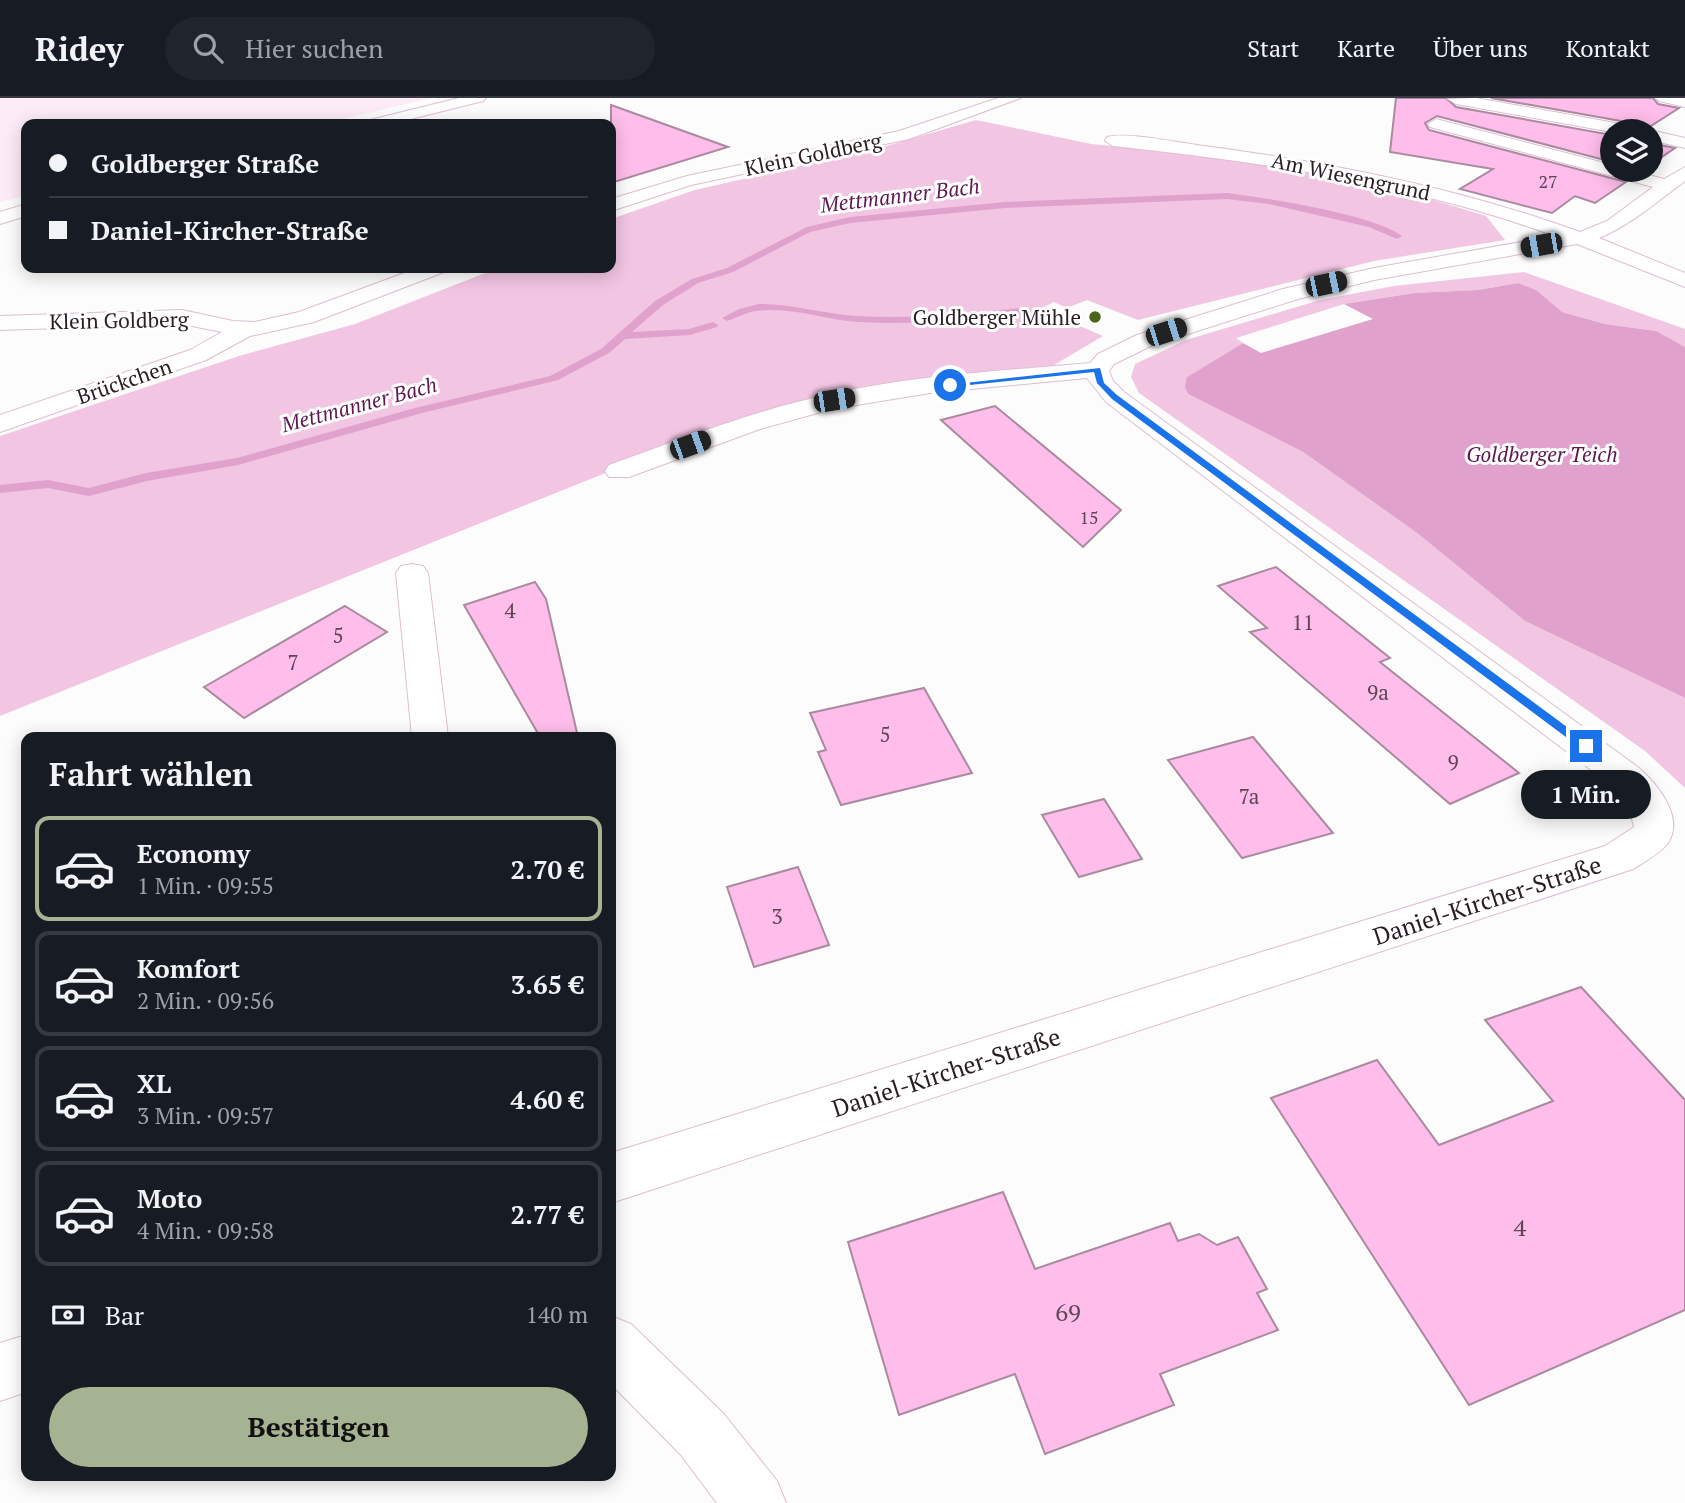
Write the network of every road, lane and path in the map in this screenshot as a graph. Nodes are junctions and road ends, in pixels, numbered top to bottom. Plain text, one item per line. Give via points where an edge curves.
1 (478, 98) edge
2 (1013, 98) edge
3 (1664, 98) edge
4 (1456, 99) edge
5 (1685, 102) edge
6 (392, 119) edge
7 (1436, 124) dead end
8 (1600, 125) edge
9 (1663, 138) edge
10 (1113, 141) dead end
11 (1685, 143) edge
12 (1685, 172) edge
13 (1670, 186) junction
14 (616, 203) edge
15 (21, 210) edge
16 (0, 216) edge
17 (1585, 237) junction
18 (424, 273) edge
19 (1685, 281) edge
20 (0, 323) edge
21 (245, 329) junction
22 (1097, 370) junction
23 (0, 424) edge
24 (619, 471) dead end
25 (412, 573) dead end
26 (429, 732) edge
27 (616, 1176) edge
28 (616, 1349) edge
29 (21, 1366) edge
30 (0, 1372) edge
31 (755, 1503) edge

1 - 6 street
2 - 14 street, Klein Goldberg via 903,135 687,181
3 - 5 street
4 - 8 street
7 - 13 street
9 - 11 street
10 - 17 street, Am Wiesengrund via 1228,152 1344,172
12 - 13 street
13 - 17 street via 1614,225
15 - 16 street
17 - 19 street, Am Wiesengrund
17 - 22 street via 1374,274 1291,294 1145,340 1106,359
18 - 21 street, Klein Goldberg via 306,317
20 - 21 street, Klein Goldberg via 182,317
21 - 23 street, Brückchen via 198,355
22 - 24 street via 834,400 783,413
22 - 27 street, Daniel-Kircher-Straße via 1101,383 1115,397 1608,763 1646,798 1656,821 1653,834 1619,858
25 - 26 street
28 - 31 street via 702,1434
29 - 30 street

